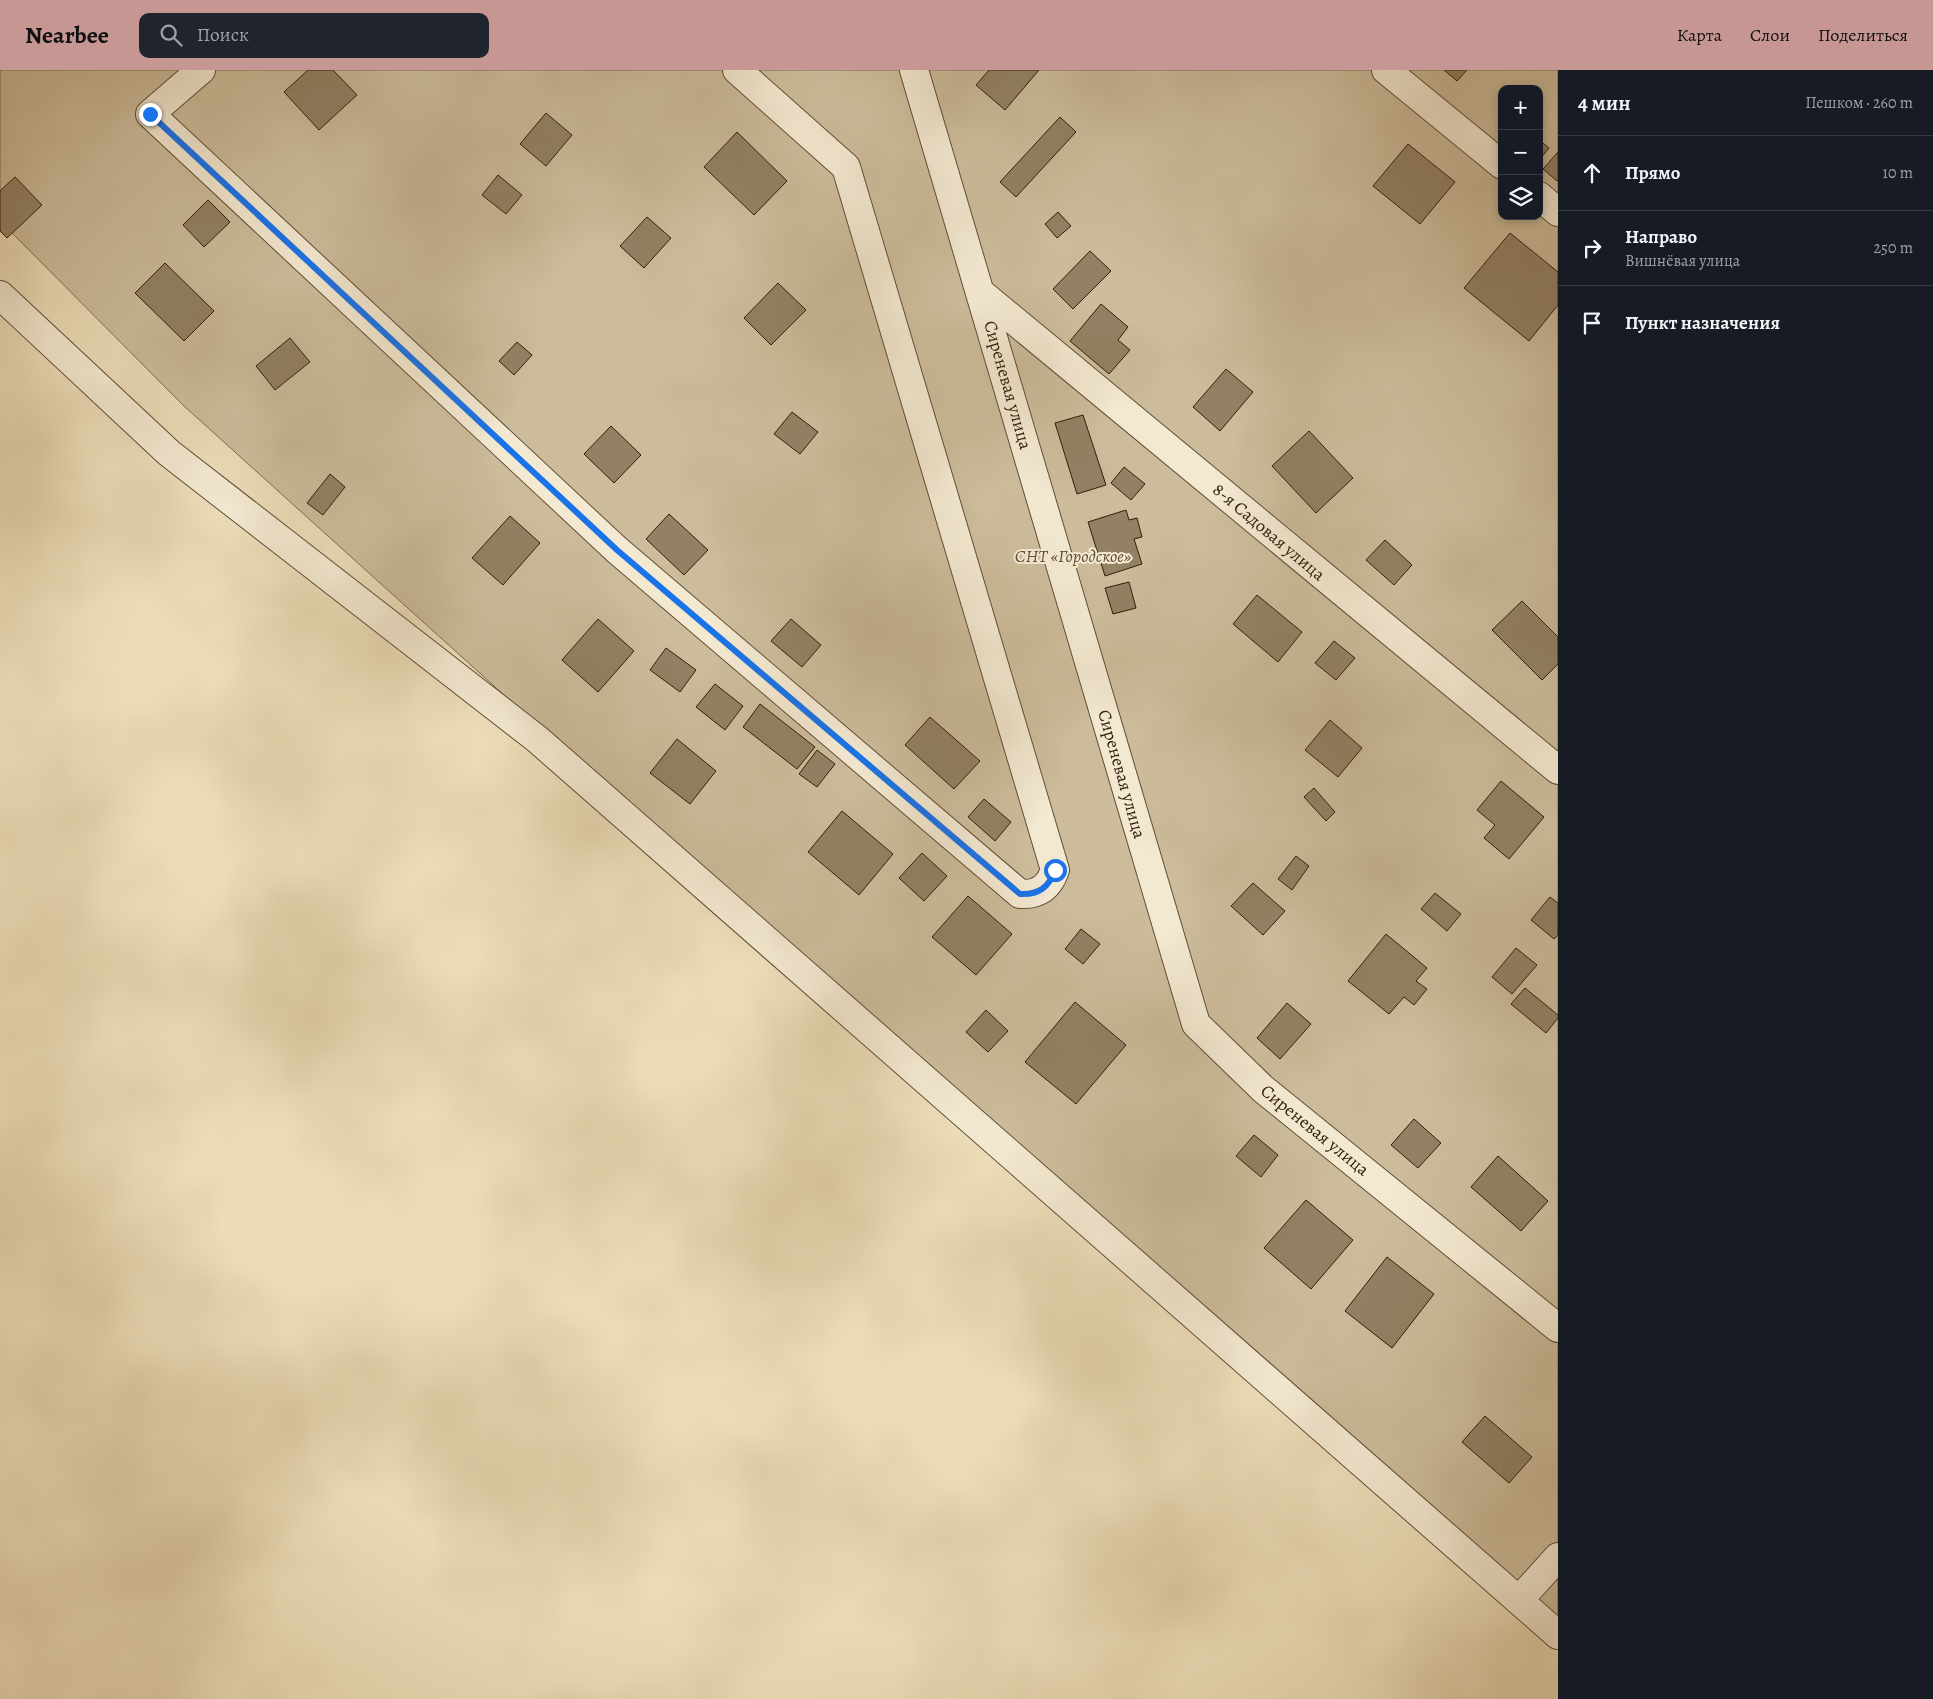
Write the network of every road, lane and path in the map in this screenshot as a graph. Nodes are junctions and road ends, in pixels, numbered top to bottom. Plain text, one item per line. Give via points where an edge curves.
1 (201, 70) edge
2 (737, 70) edge
3 (914, 70) edge
4 (1386, 70) edge
5 (1498, 162) edge
6 (1543, 199) edge
7 (1558, 212) edge
8 (981, 293) junction
9 (0, 295) edge
10 (1558, 770) edge
11 (1558, 1328) edge
12 (1558, 1557) edge
13 (1519, 1600) junction
14 (1558, 1635) edge

1 - 2 street via 150,114 617,550 1020,894 1042,890 1051,881 1055,870 846,167
3 - 8 street, Сиреневая улица
4 - 5 street
6 - 7 street
8 - 10 street, 8-я Садовая улица
8 - 11 street, Сиреневая улица via 1196,1024 1263,1088
9 - 13 street via 169,453 538,739
12 - 13 street
13 - 14 street

